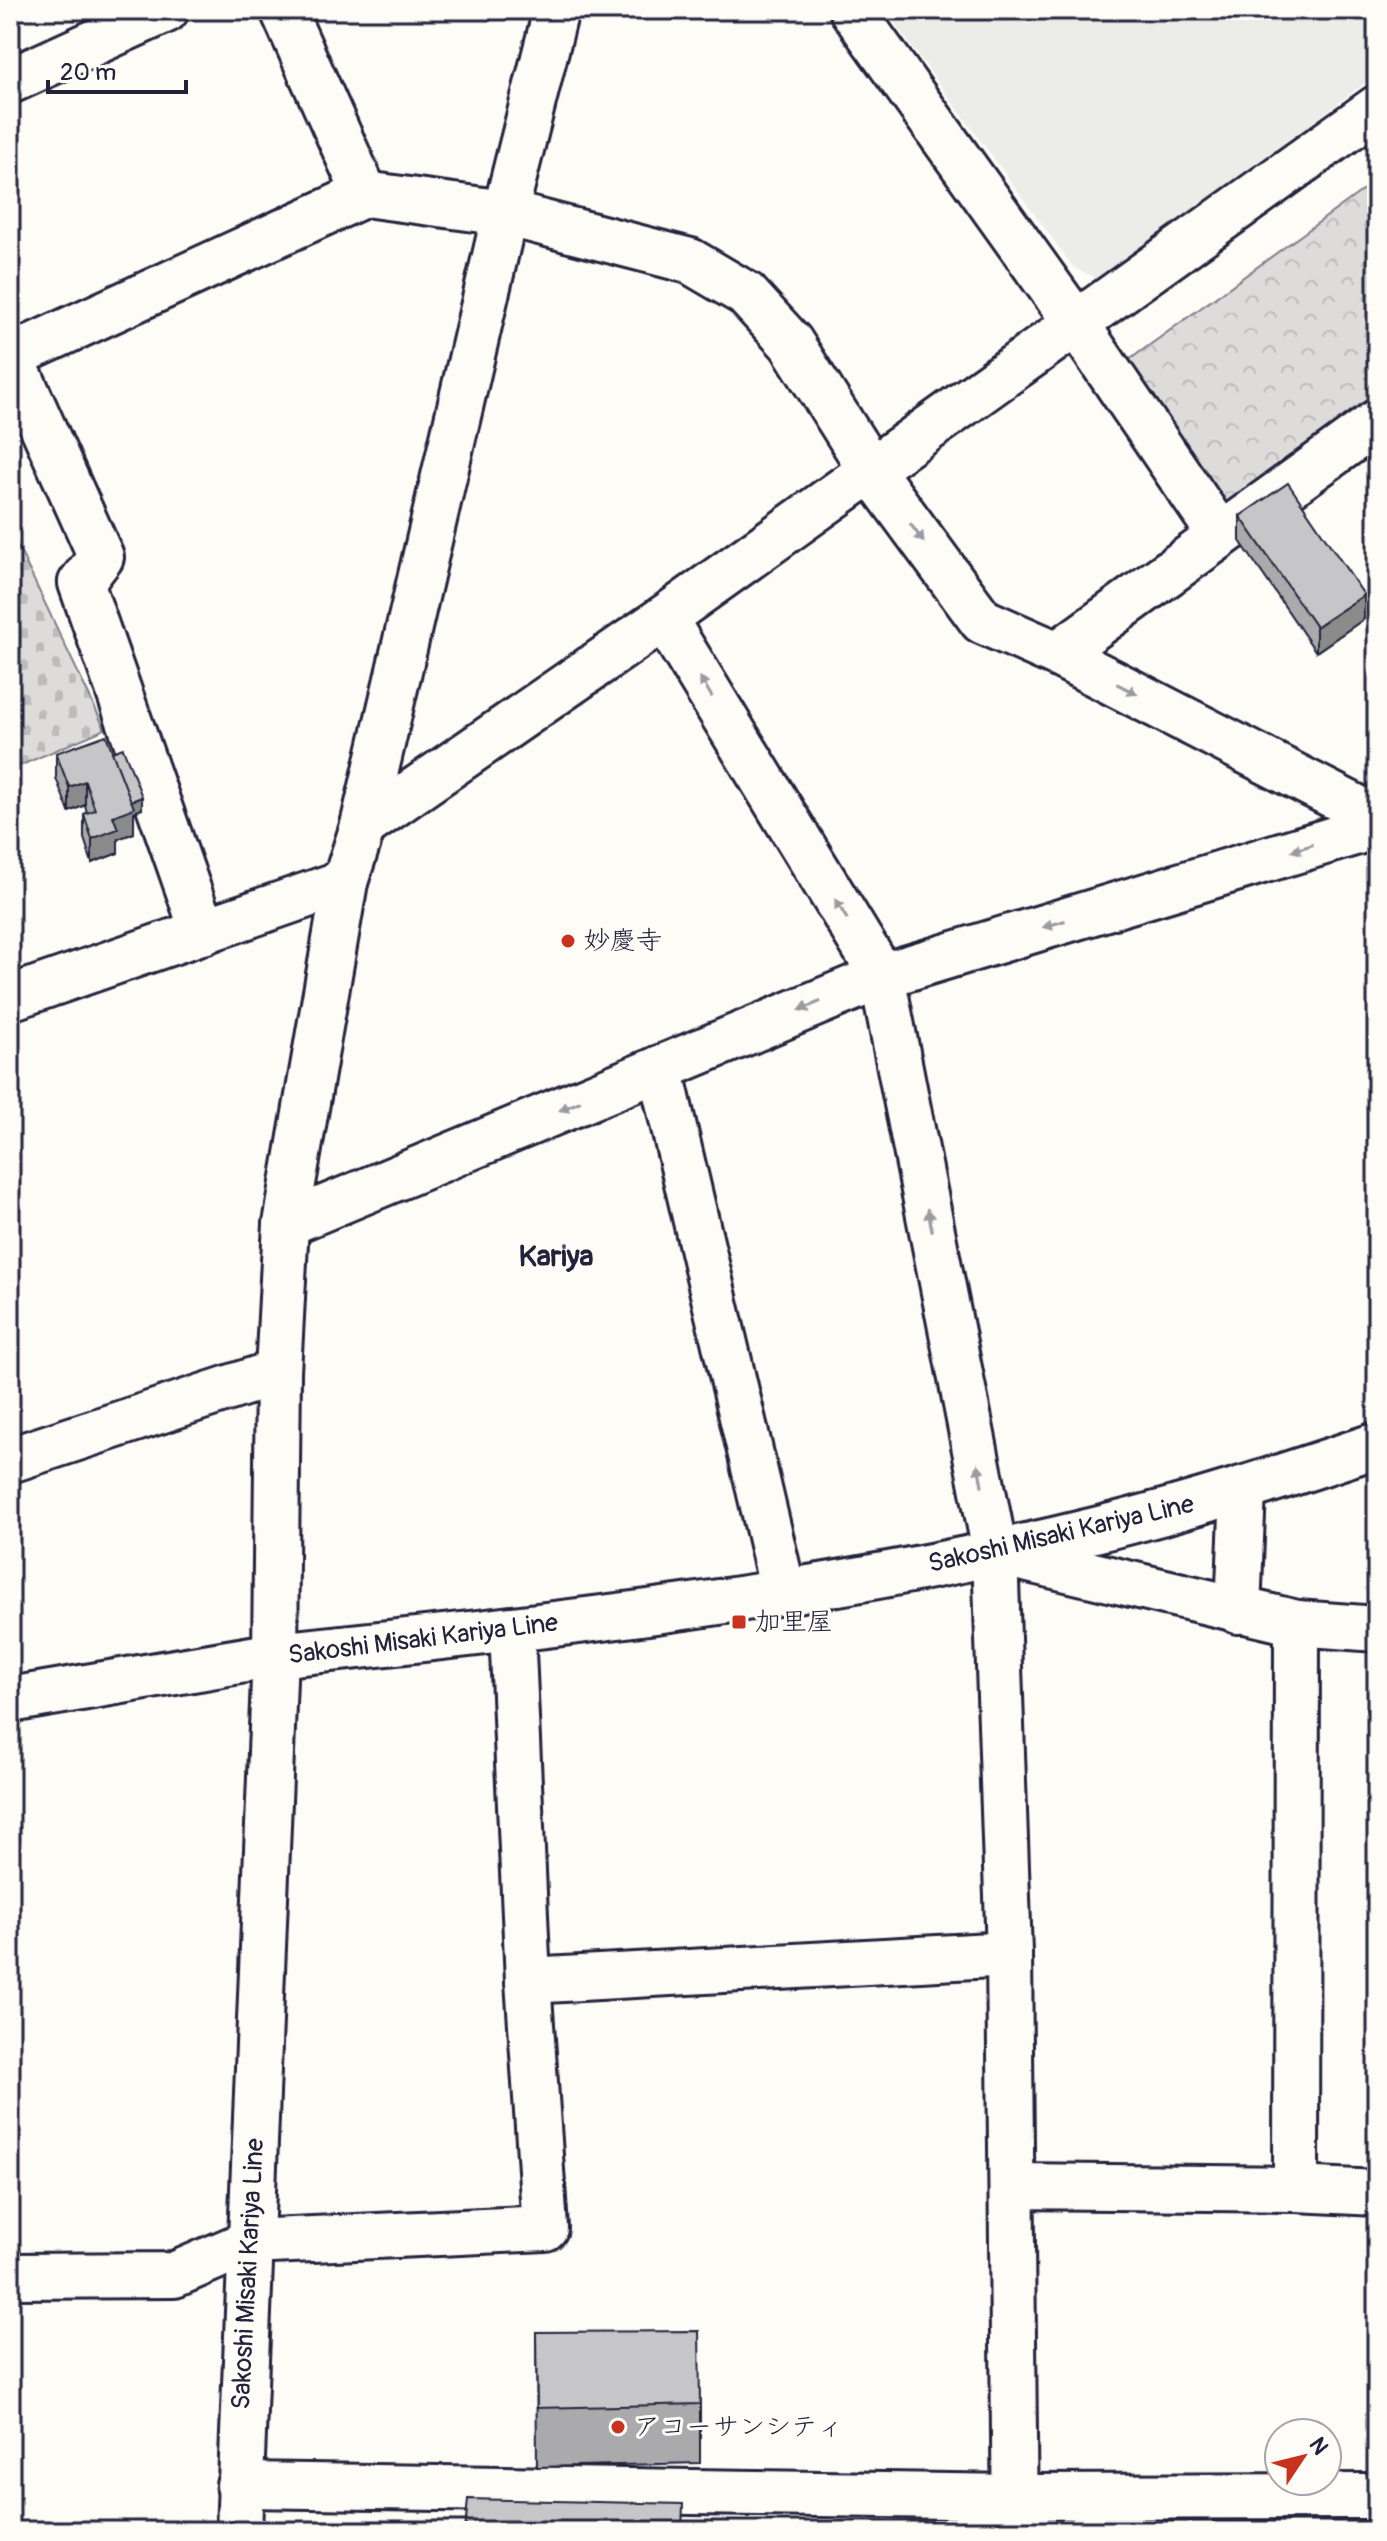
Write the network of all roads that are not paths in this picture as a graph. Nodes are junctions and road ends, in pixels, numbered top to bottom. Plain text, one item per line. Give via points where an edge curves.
1 (166, 10) edge
2 (283, 10) edge
3 (556, 10) edge
4 (852, 10) edge
5 (10, 81) edge
6 (1377, 108) edge
7 (365, 194) junction
8 (505, 213) junction
9 (1076, 323) junction
10 (10, 355) edge
11 (1377, 422) edge
12 (871, 470) junction
13 (1220, 535) junction
14 (664, 618) junction
15 (1057, 654) junction
16 (1377, 818) edge
17 (363, 826) junction
18 (1377, 826) edge
19 (345, 882) junction
20 (203, 932) junction
21 (882, 976) junction
22 (10, 998) edge
23 (660, 1068) junction
24 (286, 1224) junction
25 (278, 1372) junction
26 (1377, 1445) edge
27 (10, 1460) edge
28 (1243, 1490) junction
29 (995, 1552) junction
30 (783, 1591) junction
31 (1238, 1611) junction
32 (1297, 1623) junction
33 (1377, 1629) edge
34 (512, 1630) junction
35 (275, 1655) junction
36 (10, 1700) edge
37 (1009, 1954) junction
38 (528, 1981) junction
39 (1012, 2186) junction
40 (1296, 2189) junction
41 (1377, 2193) edge
42 (250, 2242) junction
43 (10, 2276) edge
44 (239, 2485) junction
45 (1377, 2496) edge
46 (1015, 2514) edge
47 (239, 2531) edge

1 - 5 street
2 - 7 street
3 - 8 street
4 - 9 street
6 - 9 street
7 - 8 street
7 - 10 street
8 - 12 street via 690,261 746,294 791,343
8 - 17 street
9 - 12 street
9 - 13 street
10 - 20 street via 101,557 81,583
11 - 13 street
12 - 14 street
12 -> 15 street via 982,621
13 - 15 street
14 - 17 street
21 -> 14 street
15 -> 16 street
17 - 19 street
18 -> 21 street
19 - 20 street
19 - 24 street
20 - 22 street
21 -> 23 street
29 -> 21 street
23 -> 24 street
23 - 30 street
24 - 25 street
25 - 27 street
25 - 35 street
26 - 28 street, Sakoshi Misaki Kariya Line
28 - 29 street, Sakoshi Misaki Kariya Line
28 - 31 street
29 - 30 street, Sakoshi Misaki Kariya Line
29 - 31 street
29 - 37 street
30 - 34 street, Sakoshi Misaki Kariya Line
31 - 32 street
32 - 33 street
32 - 40 street
34 - 35 street, Sakoshi Misaki Kariya Line
34 - 38 street
35 - 36 street
35 - 42 street, Sakoshi Misaki Kariya Line
37 - 38 street
37 - 39 street
38 - 42 street via 545,2228
39 - 40 street
39 - 46 street
40 - 41 street
42 - 43 street via 174,2275
42 - 44 street, Sakoshi Misaki Kariya Line
44 - 46 street
44 - 47 street, Sakoshi Misaki Kariya Line
45 - 46 street

